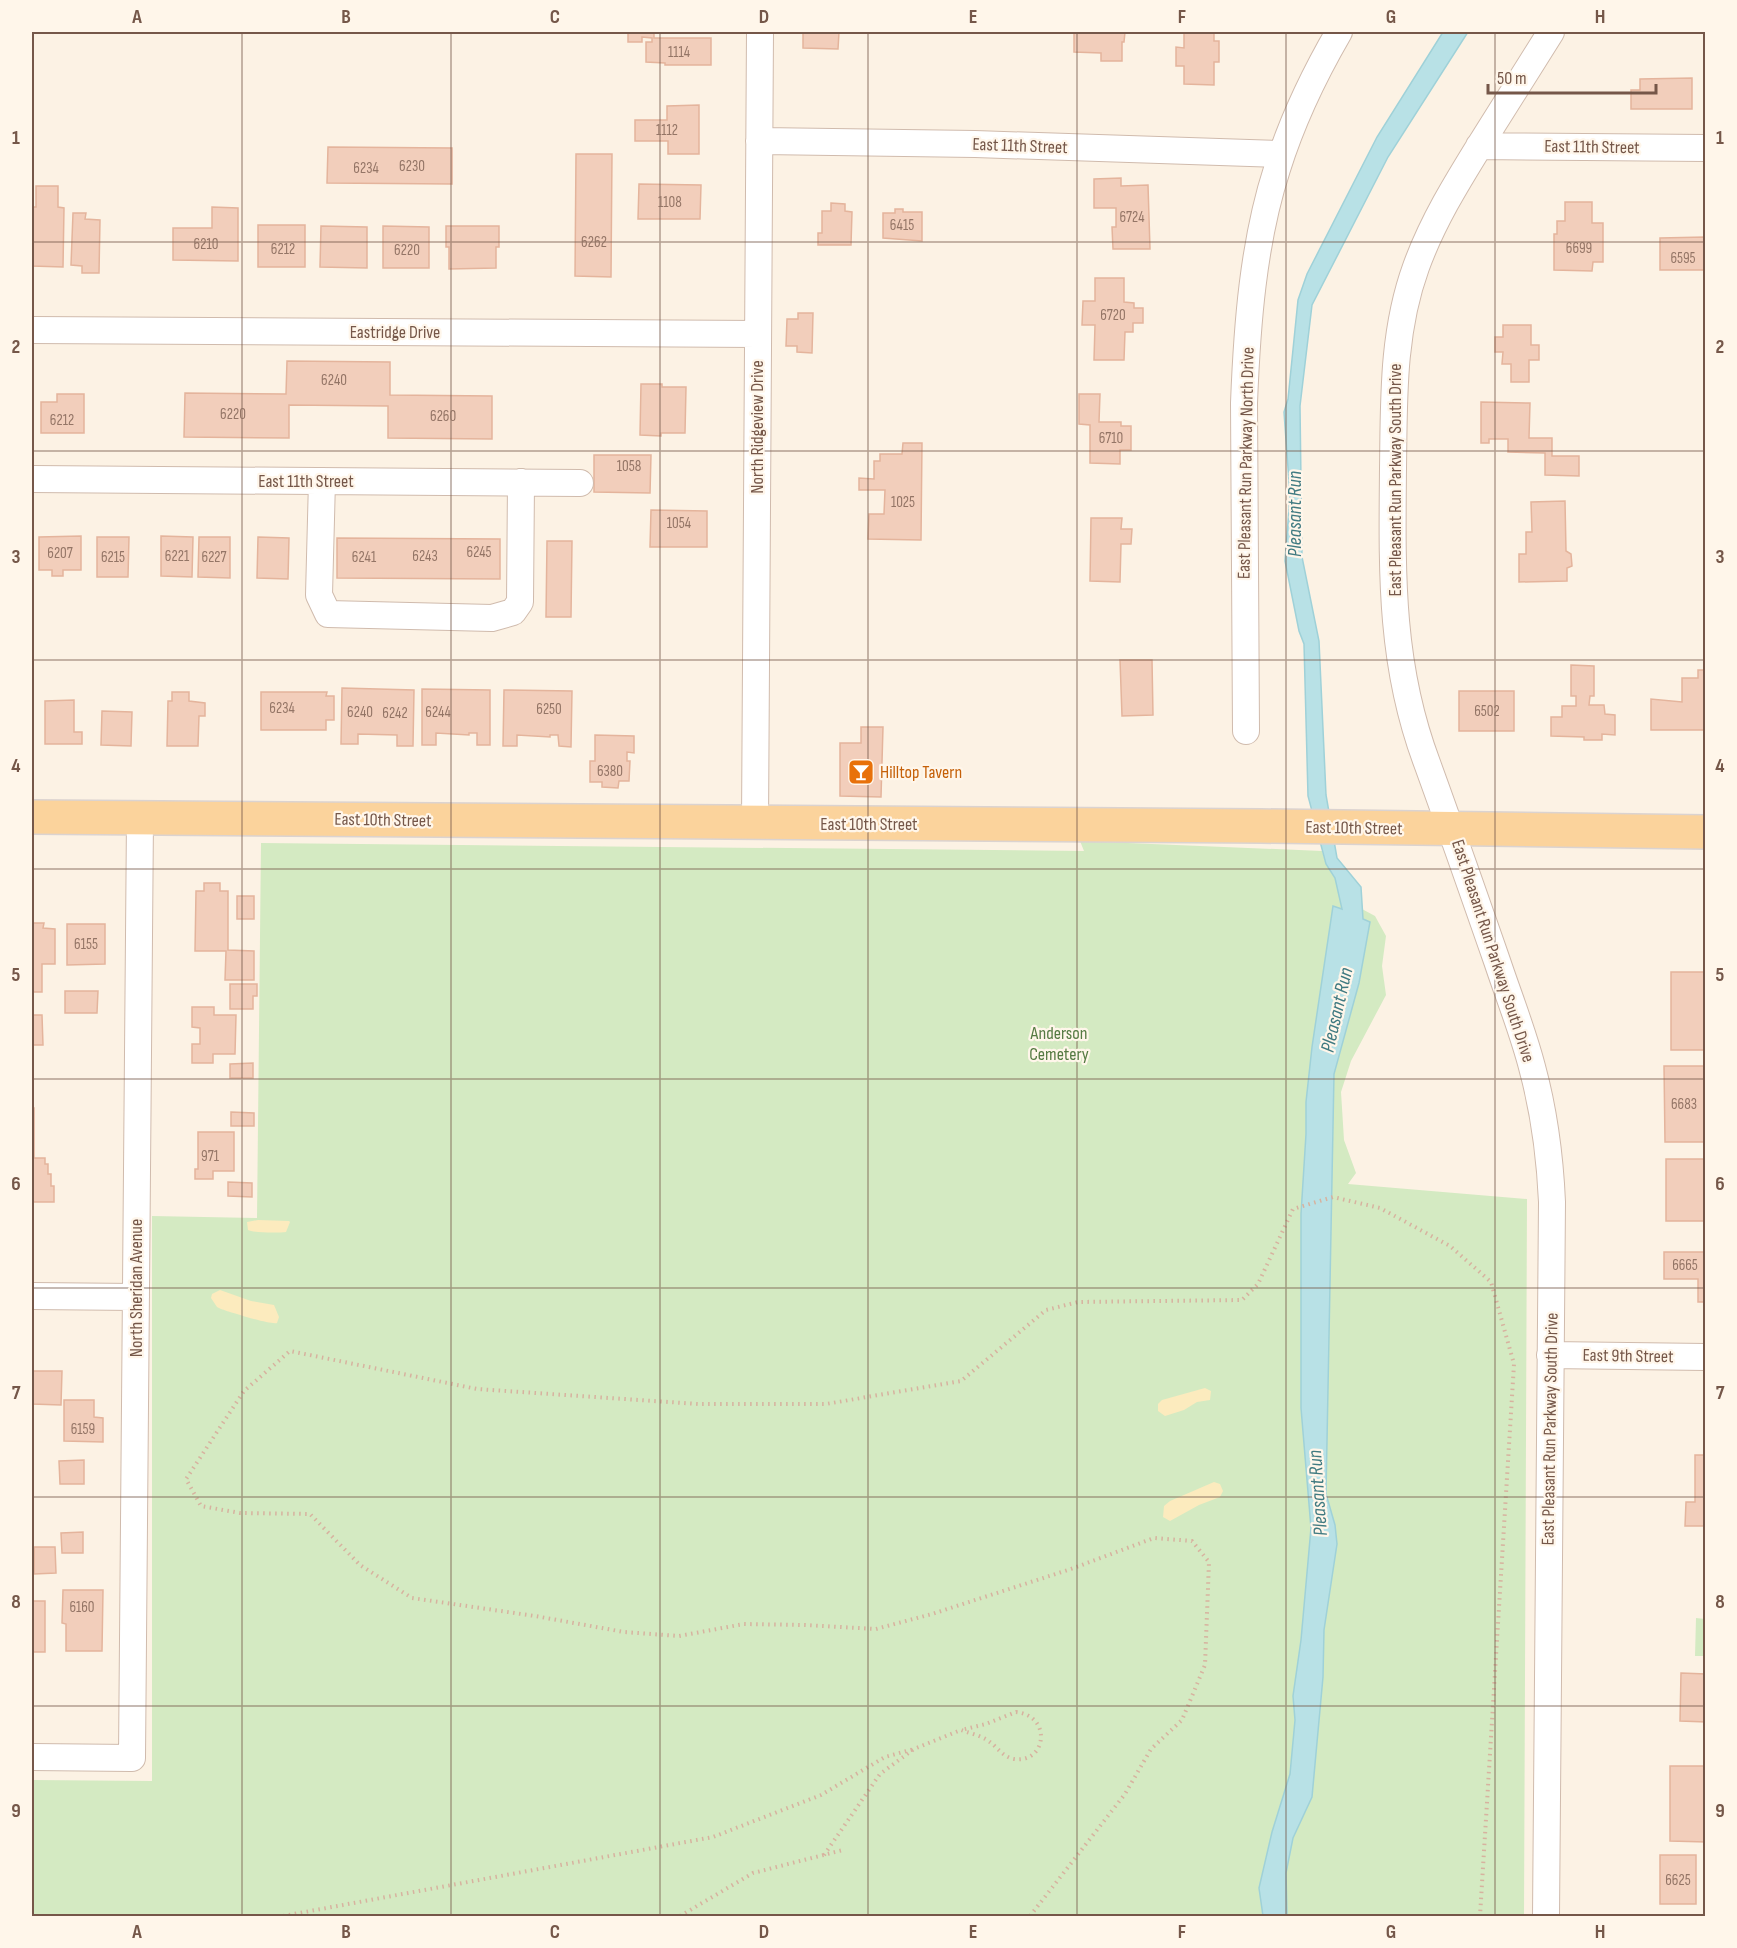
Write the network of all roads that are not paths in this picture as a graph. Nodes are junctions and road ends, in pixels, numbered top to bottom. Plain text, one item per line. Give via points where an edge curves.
1 (760, 32) edge
2 (1339, 32) edge
3 (1551, 32) edge
4 (759, 141) junction
5 (1479, 146) junction
6 (1706, 148) edge
7 (1281, 154) junction
8 (32, 330) edge
9 (758, 334) junction
10 (32, 479) edge
11 (322, 481) junction
12 (521, 482) junction
13 (580, 483) dead end
14 (1246, 731) dead end
15 (32, 817) edge
16 (140, 818) junction
17 (755, 824) junction
18 (1453, 830) junction
19 (1706, 832) edge
20 (32, 1296) edge
21 (136, 1297) junction
22 (1550, 1354) junction
23 (1706, 1357) edge
24 (32, 1757) edge
25 (1545, 1917) edge

1 - 4 street, North Ridgeview Drive
2 - 7 street, East Pleasant Run Parkway North Drive
3 - 5 street, East Pleasant Run Parkway South Drive
4 - 7 street, East 11th Street
4 - 9 street, North Ridgeview Drive
5 - 6 street, East 11th Street
5 - 18 street, East Pleasant Run Parkway South Drive via 1436,219 1416,267 1402,317 1394,379 1392,578 1397,641 1416,732
7 - 14 street, East Pleasant Run Parkway North Drive via 1259,249 1245,373
8 - 9 street, Eastridge Drive
9 - 17 street, North Ridgeview Drive
10 - 11 street, East 11th Street
11 - 12 street, East 11th Street
11 - 12 street via 319,596 328,614 492,618 513,612 520,602
12 - 13 street, East 11th Street
15 - 16 main road, East 10th Street
16 - 17 main road, East 10th Street
16 - 21 street, North Sheridan Avenue
17 - 18 main road, East 10th Street
18 - 19 main road, East 10th Street
18 - 22 street, East Pleasant Run Parkway South Drive via 1531,1064 1541,1106 1552,1202
20 - 21 street
21 - 24 street, North Sheridan Avenue via 132,1758
22 - 23 street, East 9th Street
22 - 25 street, East Pleasant Run Parkway South Drive

